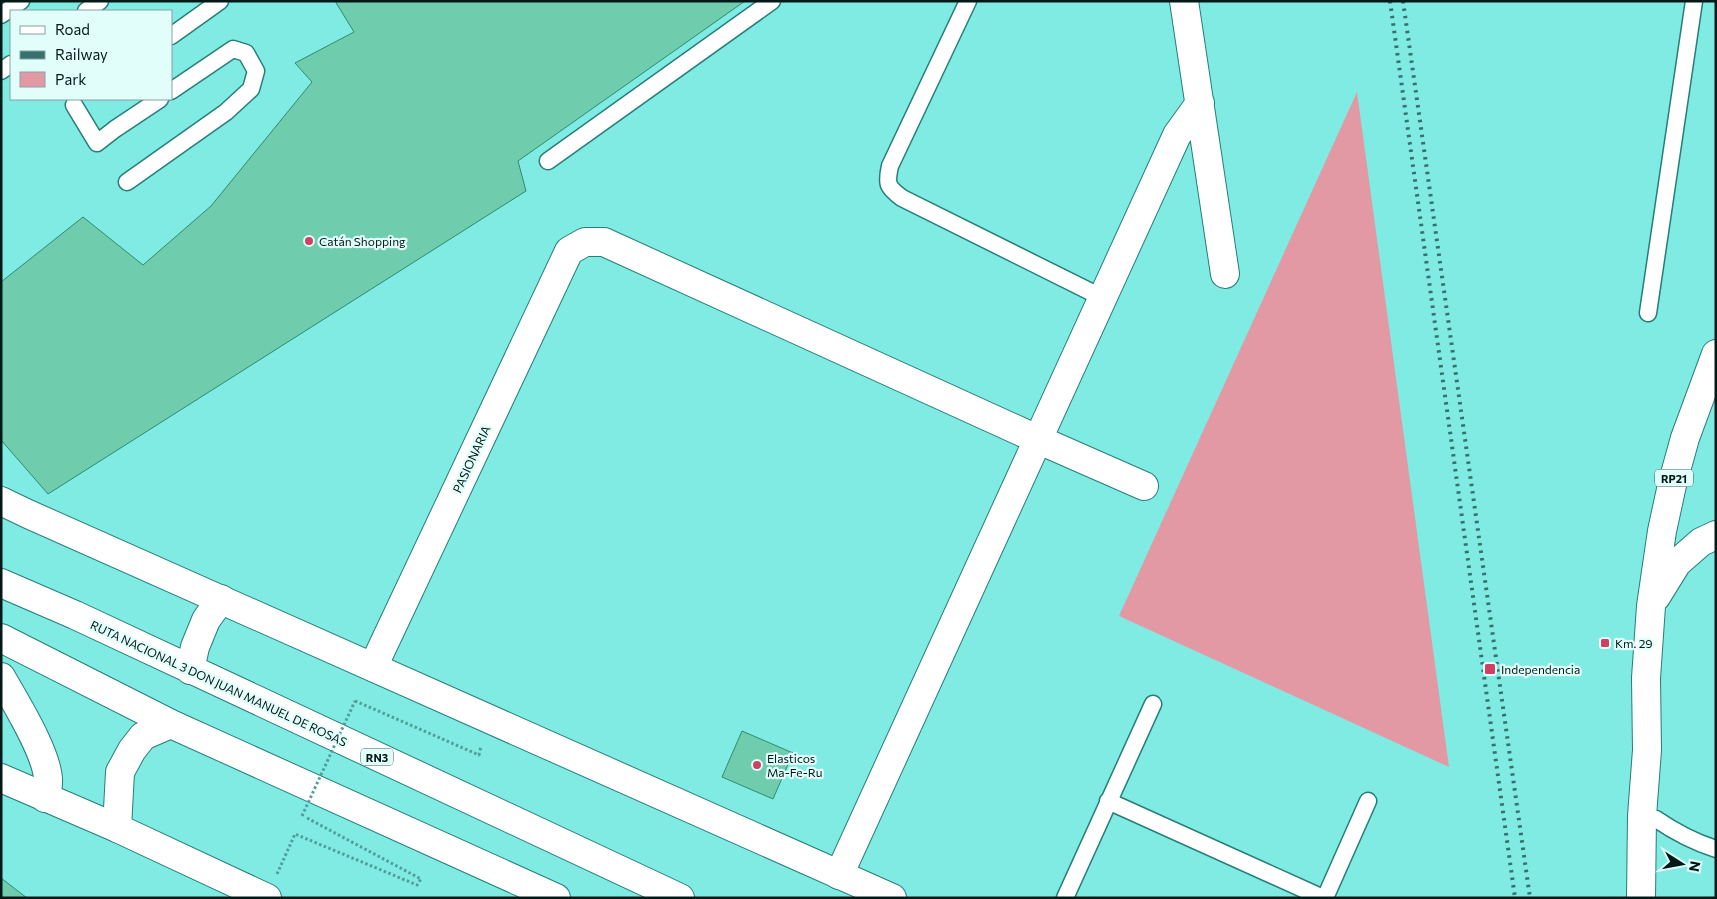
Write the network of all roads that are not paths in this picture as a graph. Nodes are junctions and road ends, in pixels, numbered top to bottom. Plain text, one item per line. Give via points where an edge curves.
1 (22, 1) edge
2 (100, 1) edge
3 (220, 1) edge
4 (772, 1) edge
5 (968, 1) edge
6 (1184, 1) edge
7 (1694, 1) edge
8 (87, 10) edge
9 (1, 15) edge
10 (172, 35) edge
11 (172, 90) edge
12 (158, 100) edge
13 (76, 101) edge
14 (1200, 103) junction
15 (548, 161) dead end
16 (127, 182) dead end
17 (1225, 274) dead end
18 (1103, 298) junction
19 (1648, 314) dead end
20 (1716, 354) edge
21 (1037, 439) junction
22 (1144, 486) dead end
23 (1, 501) edge
24 (1716, 535) edge
25 (1, 565) edge
26 (1, 583) edge
27 (221, 599) junction
28 (1651, 606) junction
29 (75, 615) junction
30 (1, 638) edge
31 (373, 667) junction
32 (190, 670) junction
33 (1, 676) edge
34 (1153, 704) dead end
35 (171, 724) junction
36 (1647, 750) junction
37 (1, 778) edge
38 (46, 798) junction
39 (1108, 801) junction
40 (1368, 801) dead end
41 (1656, 818) junction
42 (117, 828) junction
43 (1716, 849) edge
44 (839, 875) junction
45 (267, 898) edge
46 (556, 898) edge
47 (680, 898) edge
48 (892, 898) edge
49 (1065, 898) edge
50 (1324, 898) edge
51 (1641, 898) edge
52 (1656, 898) edge

1 - 9 lane
2 - 8 lane
3 - 10 lane
4 - 15 lane
5 - 18 lane via 890,166 887,181 892,191 902,198
6 - 14 main road
7 - 19 lane
11 - 16 lane via 233,49 246,53 256,71 251,89 226,112
12 - 13 lane via 97,143
14 - 17 main road
14 - 18 main road via 1177,134
18 - 21 main road
20 - 28 main road, RP21 via 1685,438 1672,485
21 - 22 main road
21 - 31 main road, PASIONARIA via 604,242 585,242 569,251
21 - 44 main road
23 - 27 main road
24 - 28 main road via 1701,542 1678,563
25 - 29 main road
26 - 29 main road, RUTA NACIONAL 3 DON JUAN MANUEL DE ROSAS / RN3
27 - 31 main road
27 - 32 main road via 206,620
28 - 36 main road, RP21 via 1646,678
29 - 32 main road, RUTA NACIONAL 3 DON JUAN MANUEL DE ROSAS / RN3
30 - 35 main road
31 - 44 main road
32 - 47 main road, RUTA NACIONAL 3 DON JUAN MANUEL DE ROSAS / RN3
33 - 38 main road via 44,758 49,782
34 - 39 lane
35 - 42 main road via 143,736 120,772
35 - 46 main road
36 - 41 main road
36 - 51 main road, RP21
37 - 38 main road
38 - 42 main road
39 - 49 lane
39 - 50 lane
40 - 50 lane
41 - 43 lane via 1693,841
41 - 52 main road
42 - 45 main road
44 - 48 main road

